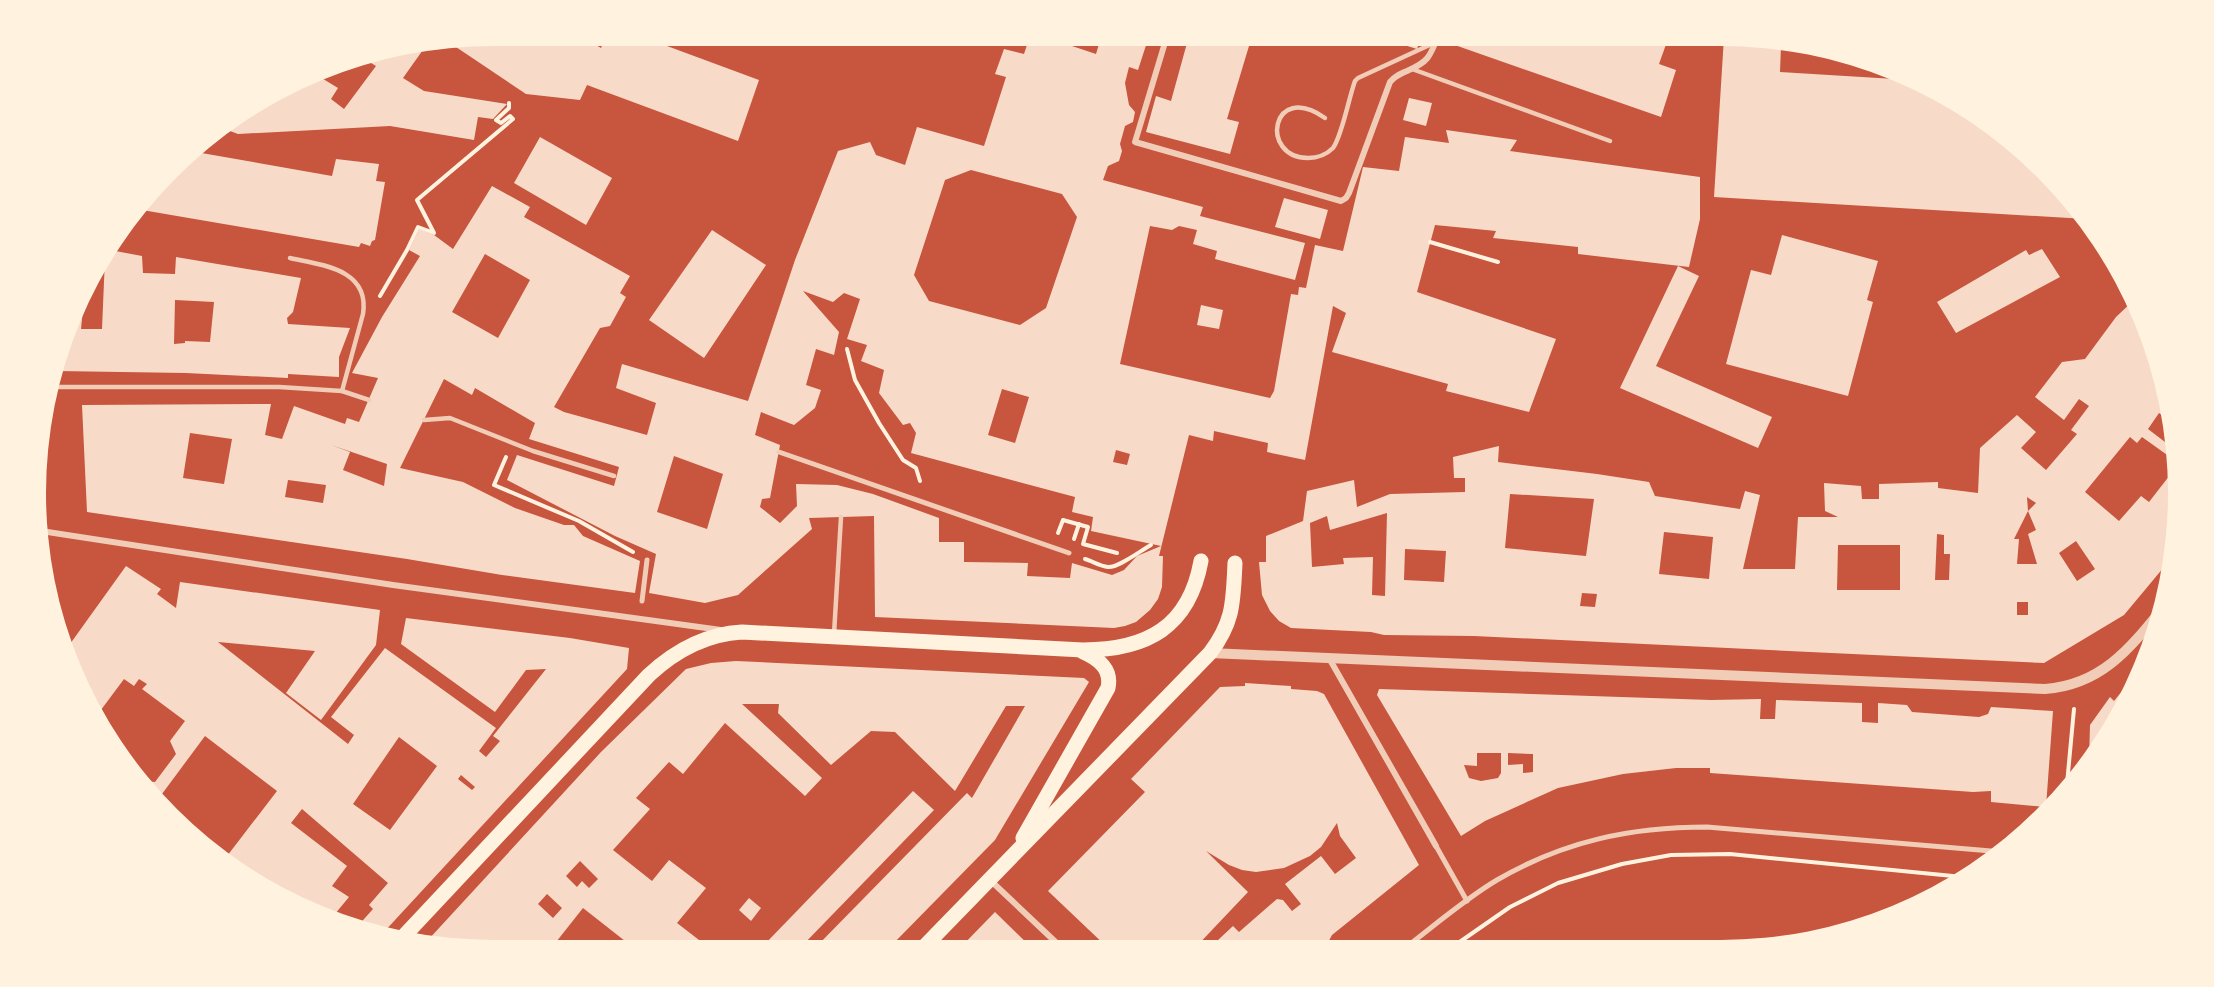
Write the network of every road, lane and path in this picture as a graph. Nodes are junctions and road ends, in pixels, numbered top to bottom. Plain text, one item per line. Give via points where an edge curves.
1 (1164, 46) edge
2 (1423, 46) edge
3 (1434, 46) edge
4 (1412, 69) junction
5 (509, 103) dead end
6 (1325, 118) dead end
7 (1610, 141) dead end
8 (1430, 242) dead end
9 (290, 258) dead end
10 (1498, 262) dead end
11 (375, 304) dead end
12 (847, 349) dead end
13 (60, 387) edge
14 (342, 392) junction
15 (369, 400) dead end
16 (424, 420) dead end
17 (512, 443) junction
18 (779, 452) dead end
19 (614, 476) dead end
20 (929, 484) dead end
21 (841, 517) dead end
22 (1047, 530) dead end
23 (48, 532) edge
24 (1151, 545) dead end
25 (1069, 553) joint
26 (1117, 553) dead end
27 (647, 560) joint
28 (1201, 561) dead end
29 (1235, 563) dead end
30 (642, 601) dead end
31 (2147, 626) edge
32 (742, 632) junction
33 (834, 636) junction
34 (1077, 650) junction
35 (1210, 653) junction
36 (1329, 658) junction
37 (2074, 709) dead end
38 (2068, 775) edge
39 (1436, 846) joint
40 (1989, 851) edge
41 (1013, 856) junction
42 (1952, 876) edge
43 (990, 880) junction
44 (1467, 901) junction
45 (408, 932) edge
46 (931, 940) edge
47 (1053, 940) edge
48 (1416, 940) edge
49 (1463, 940) edge

1 - 4 street via 1136,142 1337,200 1344,200 1349,193 1387,87 1394,78
2 - 6 lane via 1355,81 1335,145 1322,156 1297,157 1283,148 1277,136 1285,111 1296,106
3 - 4 street via 1430,57
4 - 7 lane
5 - 11 path via 509,108 496,120 501,123 510,116 513,119 417,200 434,233 418,227
8 - 10 path
9 - 14 lane via 344,272 363,295 363,314
12 - 20 path via 855,380 879,423 903,460 916,468 918,480
13 - 14 lane via 279,387
14 - 15 lane
16 - 17 lane via 450,418
17 - 19 lane
17 - 27 path via 494,485 579,521
18 - 25 street
21 - 33 lane
22 - 26 path via 1058,534 1063,520 1088,526 1083,544
23 - 32 street via 393,585
24 - 25 path via 1121,565 1108,567
27 - 30 street
28 - 34 main road via 1187,603 1161,632 1107,650
29 - 35 main road via 1230,619
31 - 36 street via 2124,653 2094,676 2078,684 2045,689
32 - 33 main road
32 - 45 main road via 720,634 692,644 654,670
33 - 34 main road
34 - 41 main road via 1105,667 1108,688
35 - 36 street
35 - 41 main road
36 - 39 street
37 - 38 path
39 - 44 street
40 - 44 street via 1707,826 1642,830 1582,843 1544,857 1497,880
41 - 43 main road
42 - 49 path via 1730,854 1671,855 1622,864 1558,884 1510,907
43 - 46 main road
43 - 47 street
44 - 48 street

